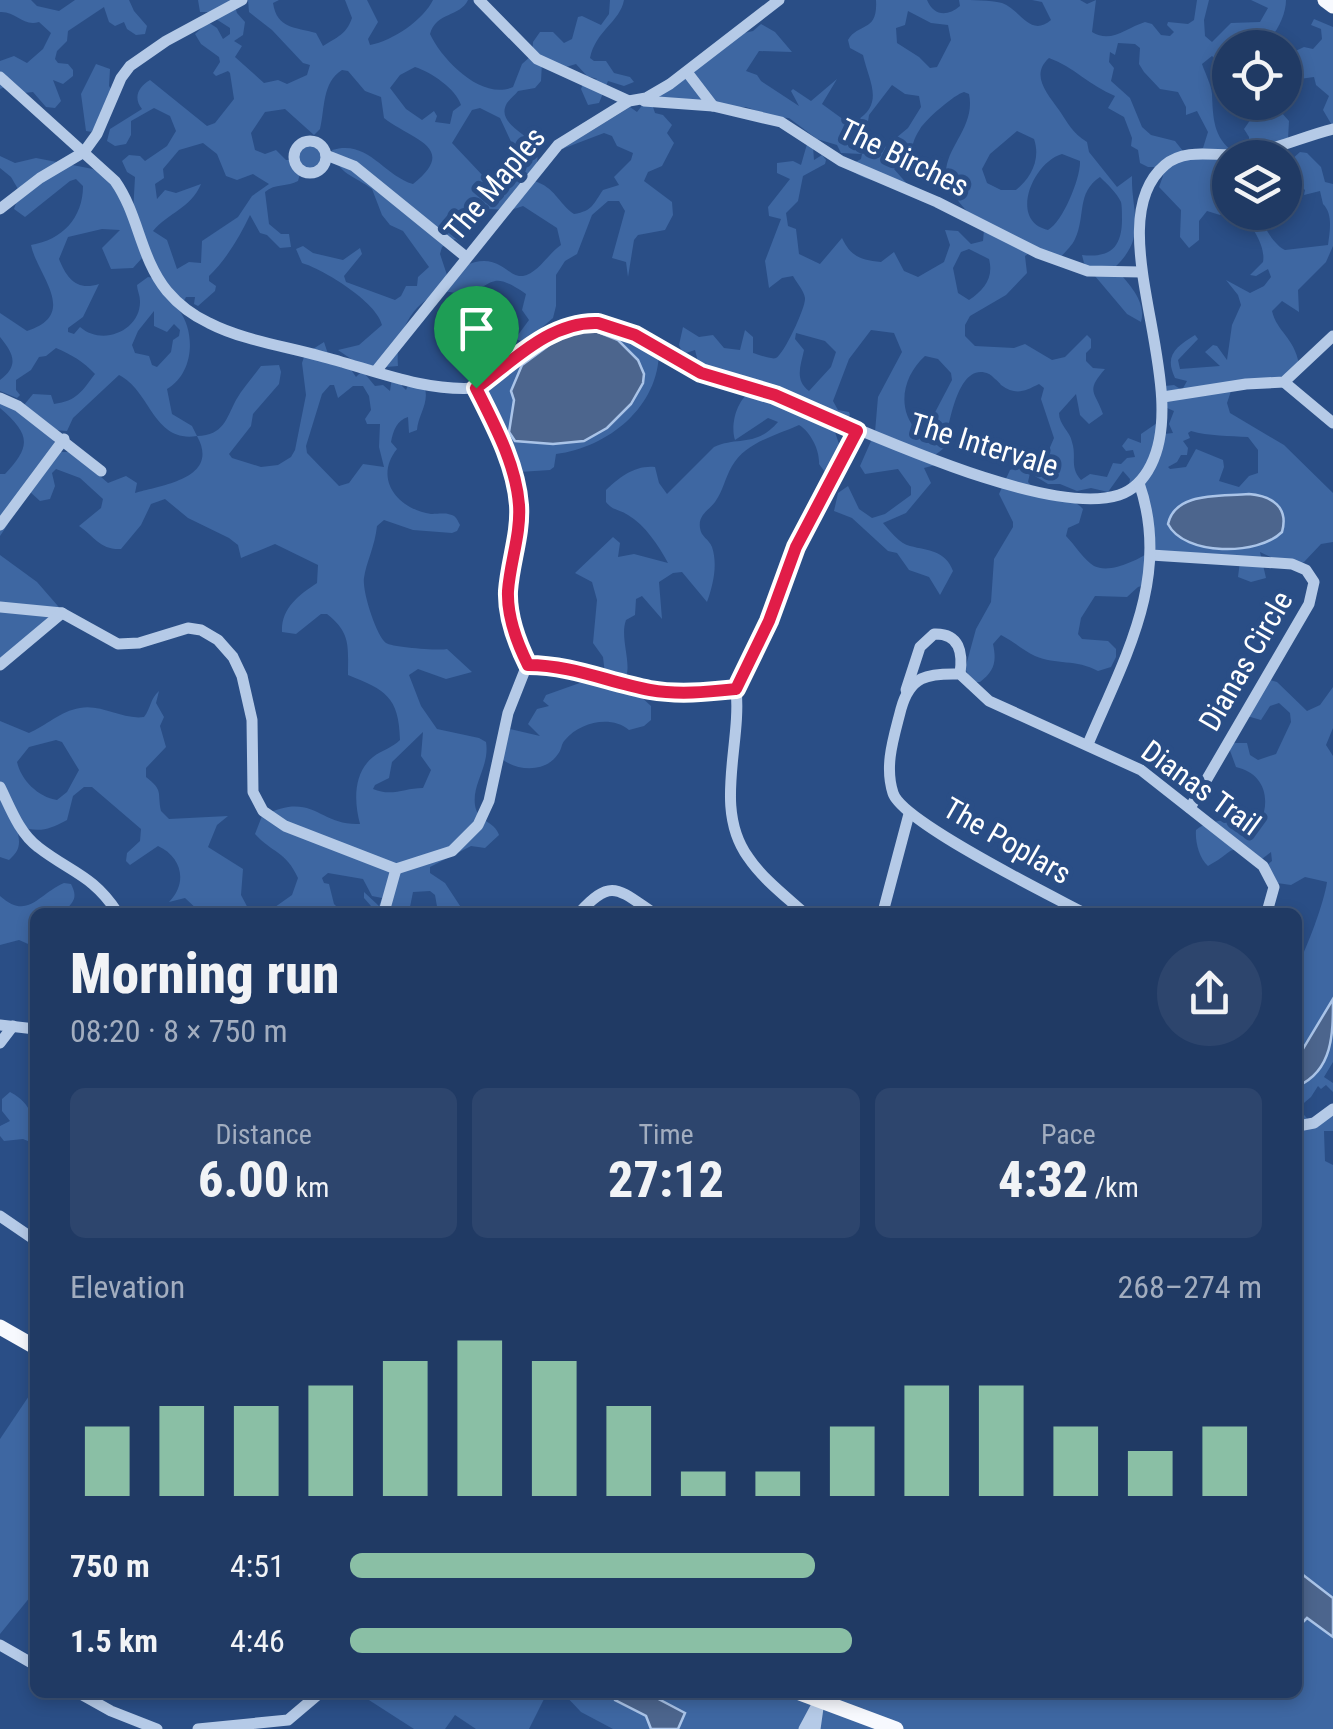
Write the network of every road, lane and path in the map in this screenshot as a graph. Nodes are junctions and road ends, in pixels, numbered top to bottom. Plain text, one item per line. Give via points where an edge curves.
1 (242, 0) edge
2 (478, 0) edge
3 (778, 0) edge
4 (1325, 0) edge
5 (1333, 6) edge
6 (687, 72) junction
7 (0, 77) edge
8 (635, 101) junction
9 (713, 106) junction
10 (1333, 129) edge
11 (84, 152) junction
12 (326, 155) dead end
13 (0, 209) edge
14 (466, 258) junction
15 (1141, 272) junction
16 (1333, 336) edge
17 (376, 371) junction
18 (1284, 382) junction
19 (476, 388) junction
20 (1163, 397) junction
21 (0, 398) edge
22 (1333, 423) edge
23 (857, 431) junction
24 (64, 440) junction
25 (101, 471) dead end
26 (1139, 483) junction
27 (0, 525) edge
28 (1151, 554) junction
29 (0, 607) edge
30 (62, 614) junction
31 (0, 665) edge
32 (527, 665) junction
33 (960, 674) junction
34 (736, 689) junction
35 (906, 690) junction
36 (1088, 744) junction
37 (0, 787) edge
38 (1190, 808) junction
39 (908, 814) junction
40 (396, 869) junction
41 (114, 908) edge
42 (385, 908) edge
43 (584, 908) edge
44 (646, 908) edge
45 (796, 908) edge
46 (883, 908) edge
47 (1075, 908) edge
48 (1268, 908) edge
49 (6, 1026) edge
50 (0, 1043) edge
51 (1333, 1109) edge
52 (1302, 1125) edge
53 (0, 1216) edge
54 (30, 1237) edge
55 (0, 1327) edge
56 (30, 1344) edge
57 (0, 1646) edge
58 (30, 1661) edge
59 (88, 1698) edge
60 (315, 1698) edge
61 (814, 1698) edge
62 (820, 1700) junction
63 (292, 1725) edge
64 (158, 1729) edge
65 (198, 1729) edge
66 (804, 1729) edge
67 (815, 1729) edge
68 (896, 1729) edge

1 - 11 street via 130,66
2 - 8 street, The Birches via 537,59
3 - 6 street, The Maples
4 - 5 main road
6 - 8 street, The Maples
6 - 9 street
7 - 11 street
8 - 9 street, The Birches
8 - 14 street, The Maples via 558,146
9 - 15 street, The Birches via 781,122 842,161 1070,266
10 - 15 street via 1254,153 1186,155 1168,162 1143,207
11 - 13 street
11 - 17 street via 124,194 153,271 187,309 219,328
12 - 14 street via 354,166
14 - 17 street, The Maples
15 - 20 street
16 - 18 street
17 - 19 street via 438,388
18 - 20 street
18 - 22 street
19 - 23 street, The Intervale via 557,330 598,323 635,335 701,373 775,395
19 - 32 street via 518,491 508,598
20 - 26 street via 1158,447
21 - 24 street
23 - 26 street, The Intervale via 967,472 1050,493 1110,498
23 - 34 street via 796,547
24 - 25 street
24 - 27 street
26 - 28 street
28 - 36 street via 1136,633
28 - 38 street, Dianas Circle via 1292,564 1314,582 1309,604
29 - 30 street
30 - 31 street
30 - 40 street via 118,644 188,628 218,640 242,676 252,720 254,792 262,812
32 - 34 street via 566,667 654,691
32 - 40 street via 478,824 452,851
33 - 35 street via 927,676
33 - 35 street, Dianas Trail via 958,645 934,634 920,647
33 - 36 street, Dianas Trail via 989,700
34 - 45 street via 735,830 747,856
35 - 39 street, Dianas Trail via 889,767 895,798
36 - 38 street, Dianas Trail via 1141,770
37 - 41 street via 37,847 94,883
38 - 48 street, Dianas Trail via 1264,866 1274,887
39 - 46 street
39 - 47 street, The Poplars
40 - 42 street
43 - 44 street via 611,889
49 - 50 street
51 - 52 street
53 - 54 street
55 - 56 main road
57 - 58 street
59 - 64 street
60 - 63 street
61 - 62 main road
62 - 66 street
62 - 67 street
62 - 68 main road
63 - 65 street

